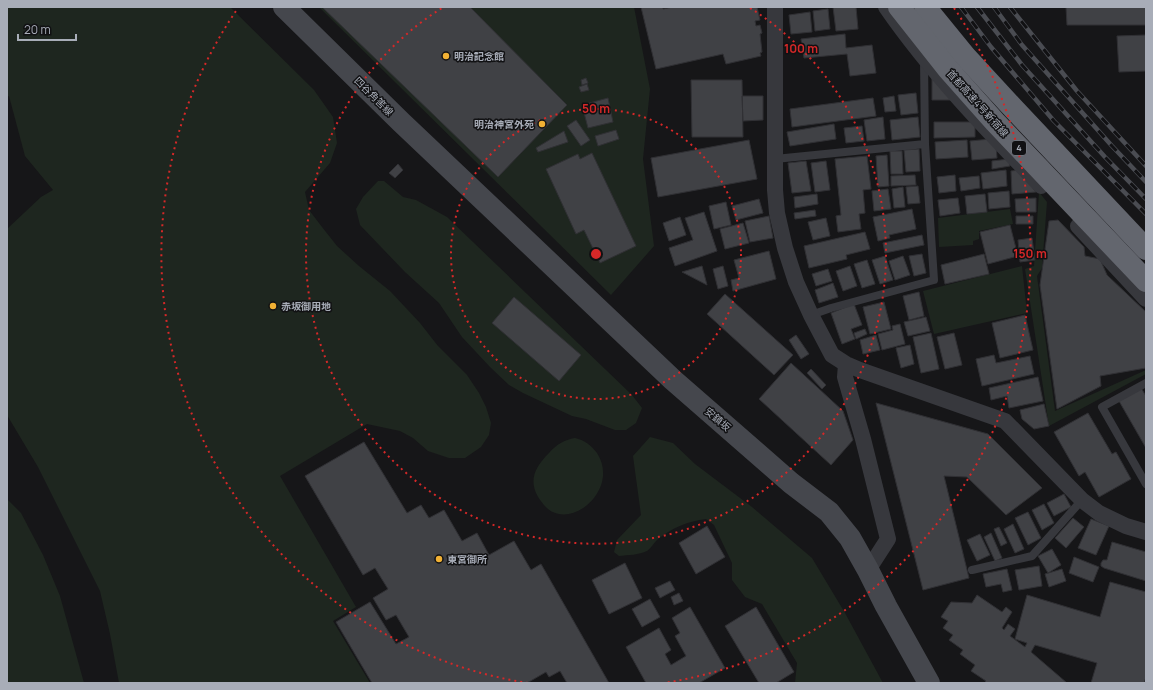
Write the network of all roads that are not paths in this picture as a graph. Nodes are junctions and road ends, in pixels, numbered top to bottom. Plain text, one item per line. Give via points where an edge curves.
1 (284, 7) edge
2 (775, 7) edge
3 (925, 7) edge
4 (895, 9) edge
5 (924, 58) junction
6 (925, 144) junction
7 (776, 159) junction
8 (466, 185) joint
9 (1146, 249) edge
10 (1146, 281) edge
11 (1146, 299) edge
12 (811, 315) junction
13 (846, 364) junction
14 (1146, 383) edge
15 (1146, 484) edge
16 (1082, 500) junction
17 (1146, 532) edge
18 (868, 570) junction
19 (972, 570) dead end
20 (929, 683) edge

1 - 8 main road, 四谷角筈線
2 - 7 street
3 - 9 highway, 4 via 1007,103
4 - 5 street
4 - 10 highway, 首都高速4号新宿線 / 4, bridge via 995,122
5 - 6 lane
5 - 11 street via 993,137
6 - 7 lane
6 - 12 lane via 934,280
7 - 12 street via 777,213 796,282
8 - 18 main road, 安鎮坂 via 673,380 791,483 829,512 850,538
12 - 13 street via 832,355
13 - 16 street via 1005,421
13 - 18 street via 845,377 888,539
14 - 15 lane via 1102,407
16 - 17 street via 1099,513
16 - 19 lane via 1032,556
18 - 20 main road, 安鎮坂

